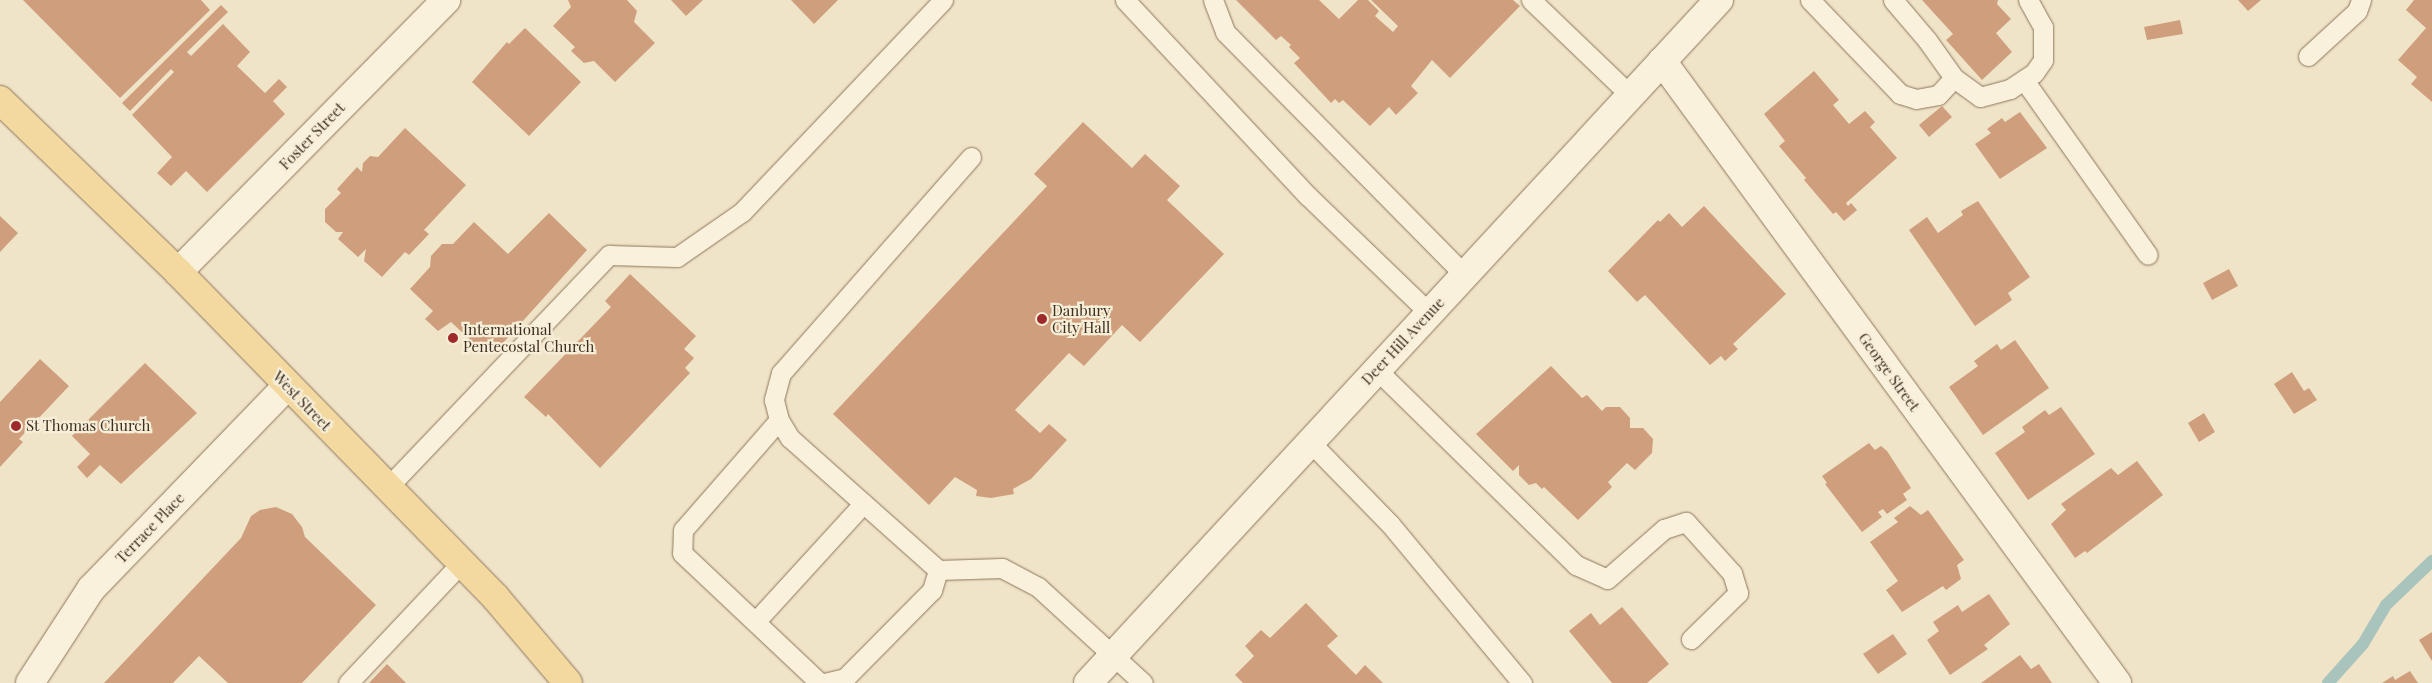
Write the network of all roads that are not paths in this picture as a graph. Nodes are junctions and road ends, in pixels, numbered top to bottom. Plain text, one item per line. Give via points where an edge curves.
1 (446, 0) edge
2 (943, 0) edge
3 (1125, 0) edge
4 (1213, 0) edge
5 (1531, 0) edge
6 (1719, 0) edge
7 (1810, 0) edge
8 (1893, 0) edge
9 (2028, 0) edge
10 (2361, 0) edge
11 (2308, 56) dead end
12 (1662, 61) junction
13 (1954, 78) junction
14 (2024, 80) junction
15 (0, 88) edge
16 (1630, 95) junction
17 (0, 100) edge
18 (29, 125) junction
19 (971, 157) dead end
20 (2148, 255) dead end
21 (178, 272) junction
22 (1464, 275) junction
23 (1429, 313) junction
24 (1377, 370) junction
25 (287, 386) junction
26 (779, 420) junction
27 (1310, 442) junction
28 (387, 488) junction
29 (863, 504) junction
30 (460, 563) junction
31 (938, 570) junction
32 (756, 621) junction
33 (1691, 639) dead end
34 (1114, 655) junction
35 (30, 683) edge
36 (348, 683) edge
37 (568, 683) edge
38 (820, 683) edge
39 (824, 683) edge
40 (1088, 683) edge
41 (1143, 683) edge
42 (1522, 683) edge
43 (2117, 683) edge

1 - 21 street, Foster Street
2 - 28 lane via 742,212 677,257 609,255
3 - 23 lane via 1308,196
4 - 22 lane via 1225,32
5 - 16 lane
6 - 12 street, Deer Hill Avenue
7 - 13 lane via 1900,94 1916,99 1938,95
8 - 13 lane
9 - 14 lane via 2043,27 2043,60 2034,74
10 - 11 lane via 2358,12
12 - 16 street, Deer Hill Avenue
12 - 43 street, George Street
13 - 14 lane via 1980,98 2010,89
14 - 20 lane
15 - 18 street, West Street
16 - 22 street, Deer Hill Avenue
17 - 18 main road, West Street
18 - 21 main road, West Street
19 - 26 lane via 781,373 774,400
21 - 25 main road, West Street
22 - 23 street, Deer Hill Avenue
23 - 24 street, Deer Hill Avenue
24 - 27 street, Deer Hill Avenue
24 - 33 lane via 1576,565 1607,579 1664,529 1686,522 1732,574 1738,592
25 - 28 main road, West Street
25 - 35 street, Terrace Place via 90,589
26 - 29 lane via 790,438
26 - 32 lane via 683,530 682,553
27 - 34 street, Deer Hill Avenue
27 - 42 lane via 1390,524
28 - 30 main road, West Street
29 - 31 lane
29 - 32 lane
30 - 36 lane
30 - 37 main road, West Street via 496,598
31 - 34 lane via 1002,568 1038,587
31 - 39 lane via 932,590 845,678
32 - 38 lane
34 - 40 street, Deer Hill Avenue
34 - 41 lane

